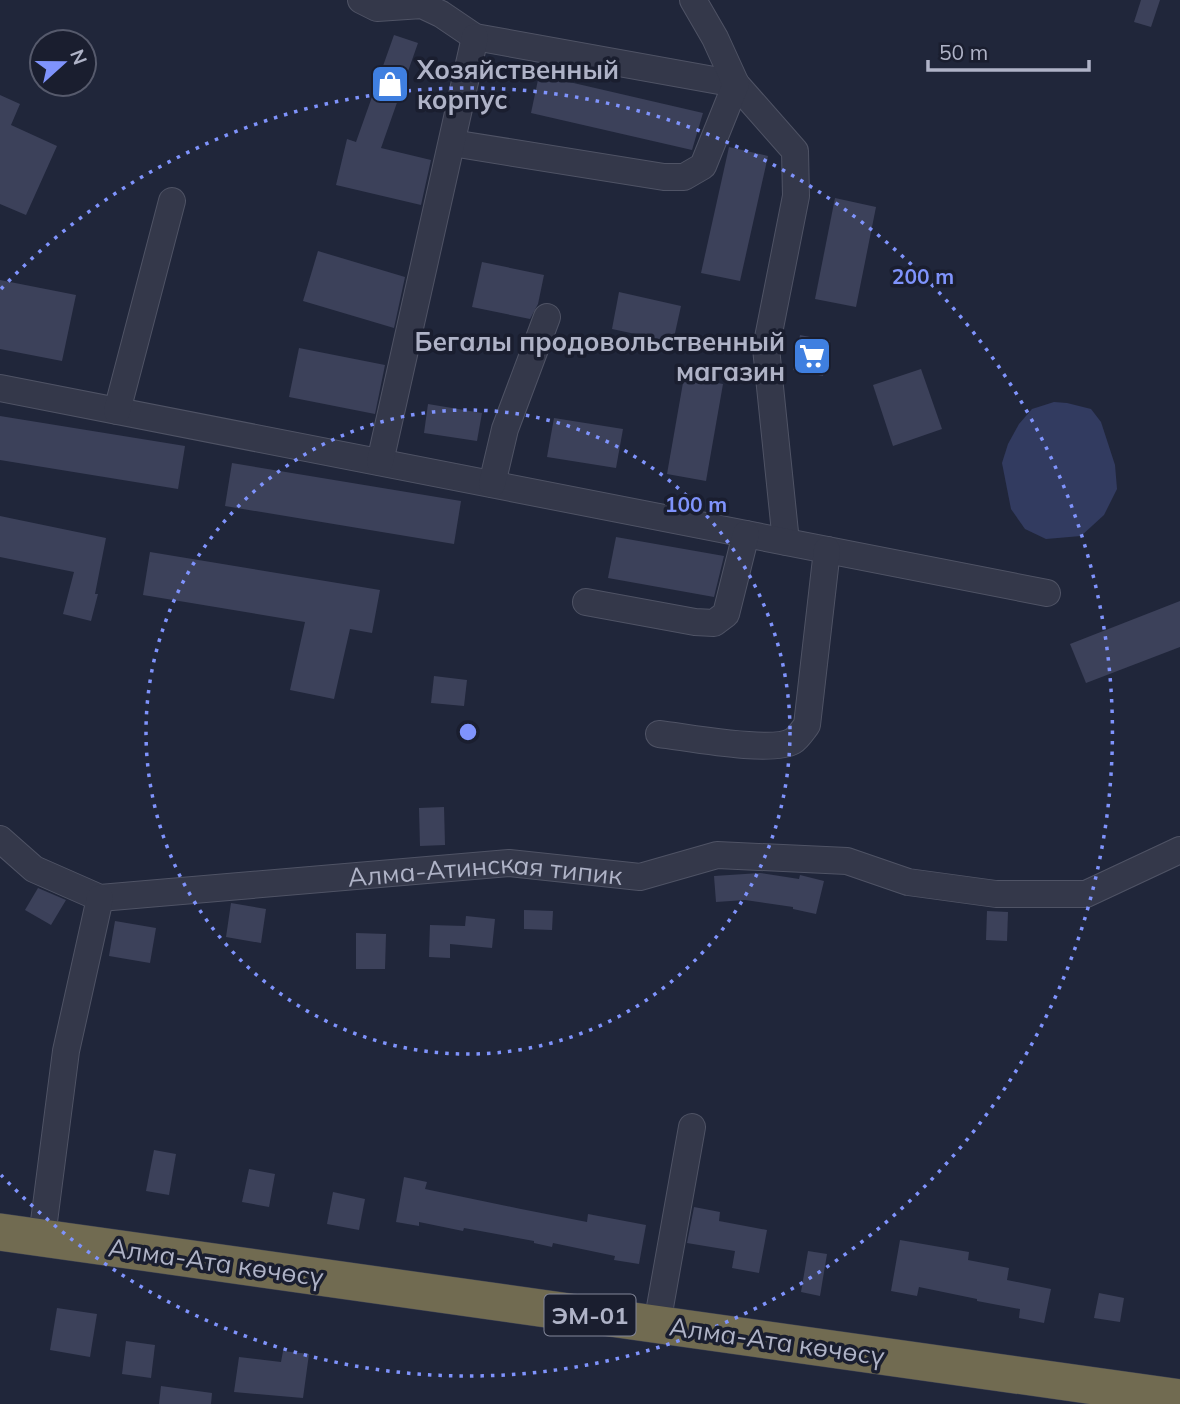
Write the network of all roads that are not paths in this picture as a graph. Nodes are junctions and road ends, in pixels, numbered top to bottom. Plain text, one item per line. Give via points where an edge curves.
1 (361, 0) edge
2 (693, 0) edge
3 (475, 37) junction
4 (736, 84) junction
5 (452, 143) junction
6 (172, 201) dead end
7 (547, 317) dead end
8 (0, 388) edge
9 (117, 411) junction
10 (380, 463) junction
11 (492, 484) junction
12 (746, 534) junction
13 (786, 542) junction
14 (827, 550) junction
15 (1047, 593) dead end
16 (586, 602) dead end
17 (659, 734) dead end
18 (0, 839) edge
19 (1180, 850) edge
20 (100, 898) junction
21 (692, 1127) dead end
22 (0, 1232) edge
23 (42, 1237) junction
24 (657, 1324) junction
25 (1180, 1398) edge

1 - 3 street via 377,8 422,5
2 - 4 street
3 - 4 street
3 - 5 street
4 - 5 street via 703,166 684,177
4 - 13 street via 795,151 796,196 766,348
5 - 10 street
6 - 9 street
7 - 11 street via 505,429
8 - 9 street
9 - 10 street
10 - 11 street
11 - 12 street
12 - 13 street
12 - 16 street via 726,614 714,623
13 - 14 street
14 - 15 street
14 - 17 street via 807,725 794,741 753,745
18 - 20 street, Алма-Атинская типик via 34,869
19 - 20 street, Алма-Атинская типик via 1086,894 996,894 908,881 847,861 717,855 640,877 509,863
20 - 23 street via 66,1051
21 - 24 street
22 - 23 highway, Алма-Ата көчөсү / ЭМ-01
23 - 24 highway, Алма-Ата көчөсү / ЭМ-01
24 - 25 highway, Алма-Ата көчөсү / ЭМ-01

